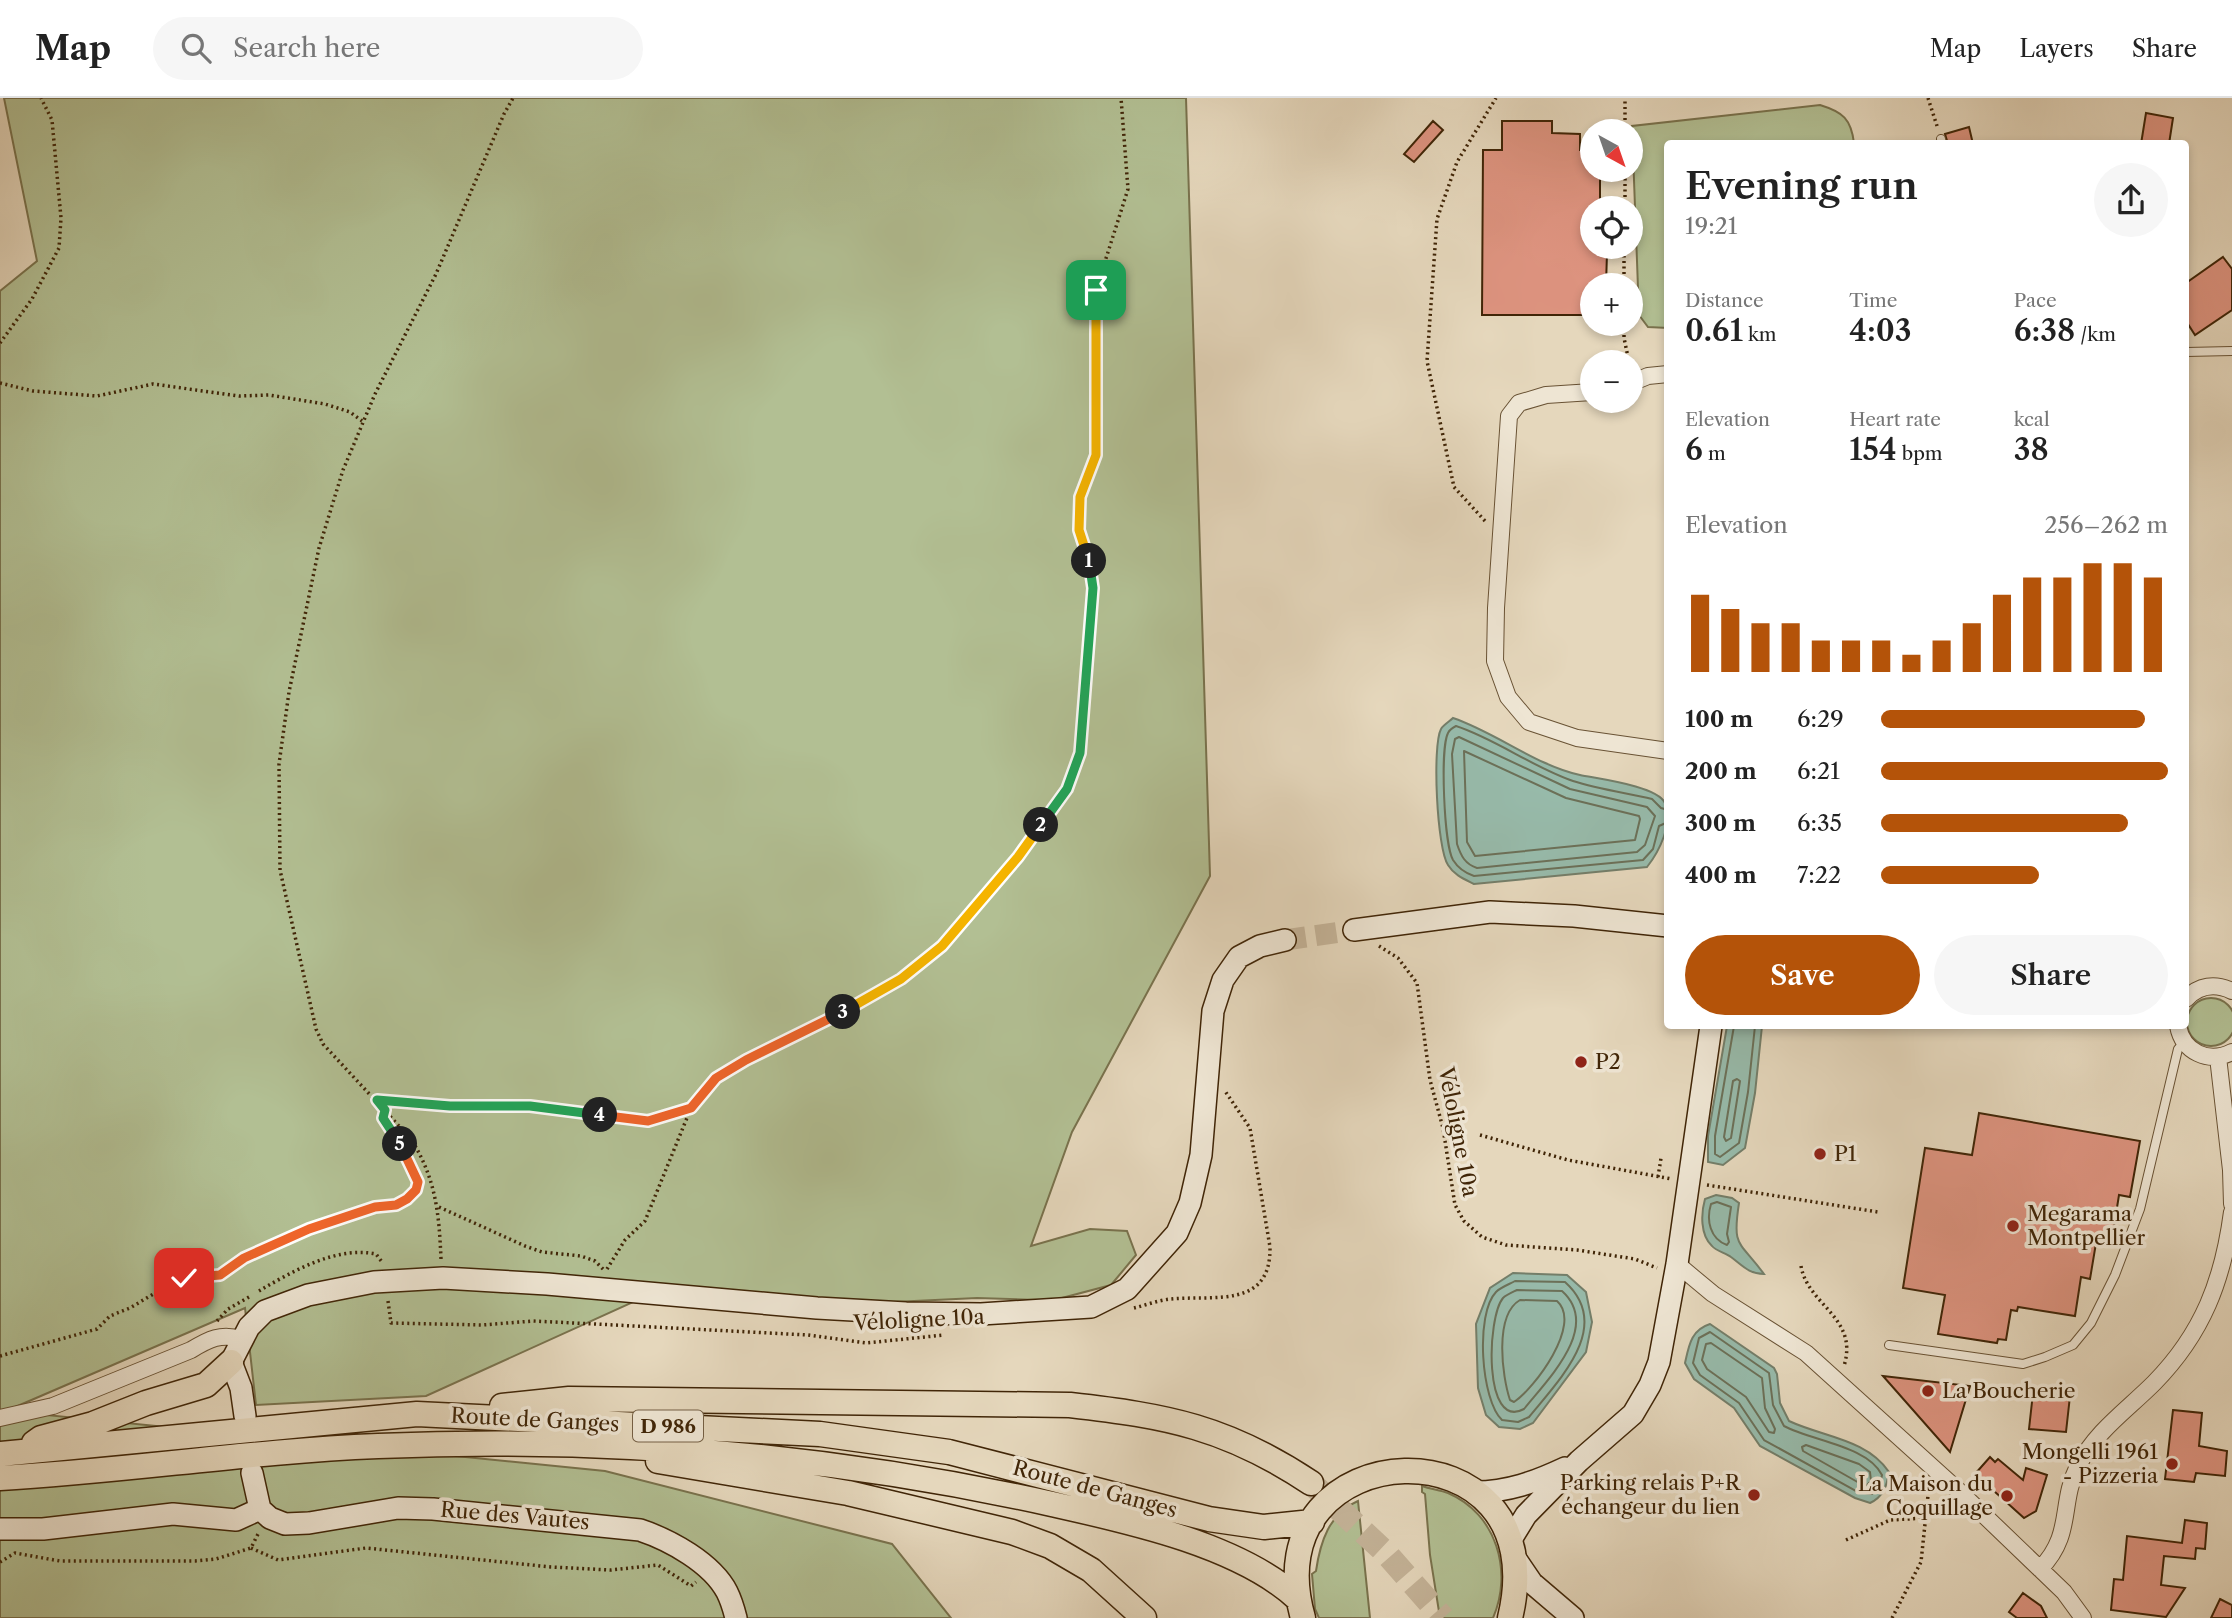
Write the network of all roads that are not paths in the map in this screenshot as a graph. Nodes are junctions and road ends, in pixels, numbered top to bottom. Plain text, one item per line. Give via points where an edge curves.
1 (2232, 351) edge
2 (2189, 352) edge
3 (1664, 374) edge
4 (1643, 378) edge
5 (1580, 393) edge
6 (1664, 750) edge
7 (1664, 926) edge
8 (1362, 935) tunnel mouth
9 (1285, 940) tunnel mouth
10 (2232, 991) edge
11 (2189, 997) edge
12 (1711, 1029) edge
13 (2179, 1029) edge
14 (2184, 1042) junction
15 (2225, 1054) edge
16 (2232, 1204) edge
17 (2232, 1212) edge
18 (1676, 1270) junction
19 (242, 1339) junction
20 (1889, 1345) dead end
21 (231, 1362) junction
22 (417, 1414) junction
23 (245, 1416) dead end
24 (0, 1418) edge
25 (579, 1443) junction
26 (8, 1454) edge
27 (1580, 1461) junction
28 (252, 1472) dead end
29 (0, 1478) edge
30 (1311, 1483) tunnel mouth
31 (1475, 1492) junction
32 (265, 1513) junction
33 (1312, 1522) junction
34 (0, 1529) edge
35 (1513, 1549) junction
36 (2040, 1569) junction
37 (1300, 1609) edge
38 (736, 1618) edge
39 (1144, 1618) edge
40 (1510, 1618) edge
41 (1573, 1618) edge
42 (2083, 1618) edge

1 - 2 lane
3 - 4 street
5 - 6 street via 1519,402 1509,416 1495,661 1508,697 1530,722 1577,738
7 - 8 street via 1490,912
9 - 19 street via 1239,957 1223,980 1213,1011 1201,1155 1191,1203 1177,1233 1127,1289 1090,1307 906,1313 817,1308 600,1280 443,1278 309,1295 265,1311
10 - 11 street via 2210,986
12 - 18 street
13 - 14 street
14 - 15 street via 2199,1054
14 - 20 lane via 2178,1049 2140,1209 2115,1275 2091,1323 2073,1345 2023,1364
15 - 16 street
17 - 36 street via 2218,1283 2193,1334 2169,1366 2092,1444 2071,1485 2060,1542
18 - 27 street via 1659,1362 1650,1385 1633,1414
18 - 36 street via 1807,1353
19 - 21 street
19 - 24 street via 226,1335 209,1339 66,1401
21 - 23 street
21 - 26 main road via 206,1385 41,1438
22 - 26 main road, Route de Ganges / D 986
22 - 30 main road via 569,1399 1070,1405 1145,1413 1203,1428 1248,1445
22 - 33 main road, Route de Ganges / D 986 via 820,1434 950,1452 1209,1519 1265,1527
25 - 29 main road, Route de Ganges / D 986 via 376,1446
25 - 37 main road, Route de Ganges / D 986 via 784,1458 994,1491 1171,1534 1281,1584
25 - 39 main road via 696,1469 848,1493 1012,1532 1050,1546 1091,1570
27 - 31 street via 1538,1481 1502,1491
27 - 35 street via 1526,1515
28 - 32 street
31 - 33 main road via 1427,1471 1380,1472 1338,1493
31 - 35 main road via 1496,1514
32 - 34 street via 236,1520 173,1514 43,1529
32 - 38 street, Rue des Vautes via 285,1524 398,1508 433,1509 640,1530 697,1559 727,1591
33 - 37 main road via 1298,1559
35 - 40 main road via 1517,1590
35 - 41 street via 1532,1583
36 - 42 street via 2064,1591

